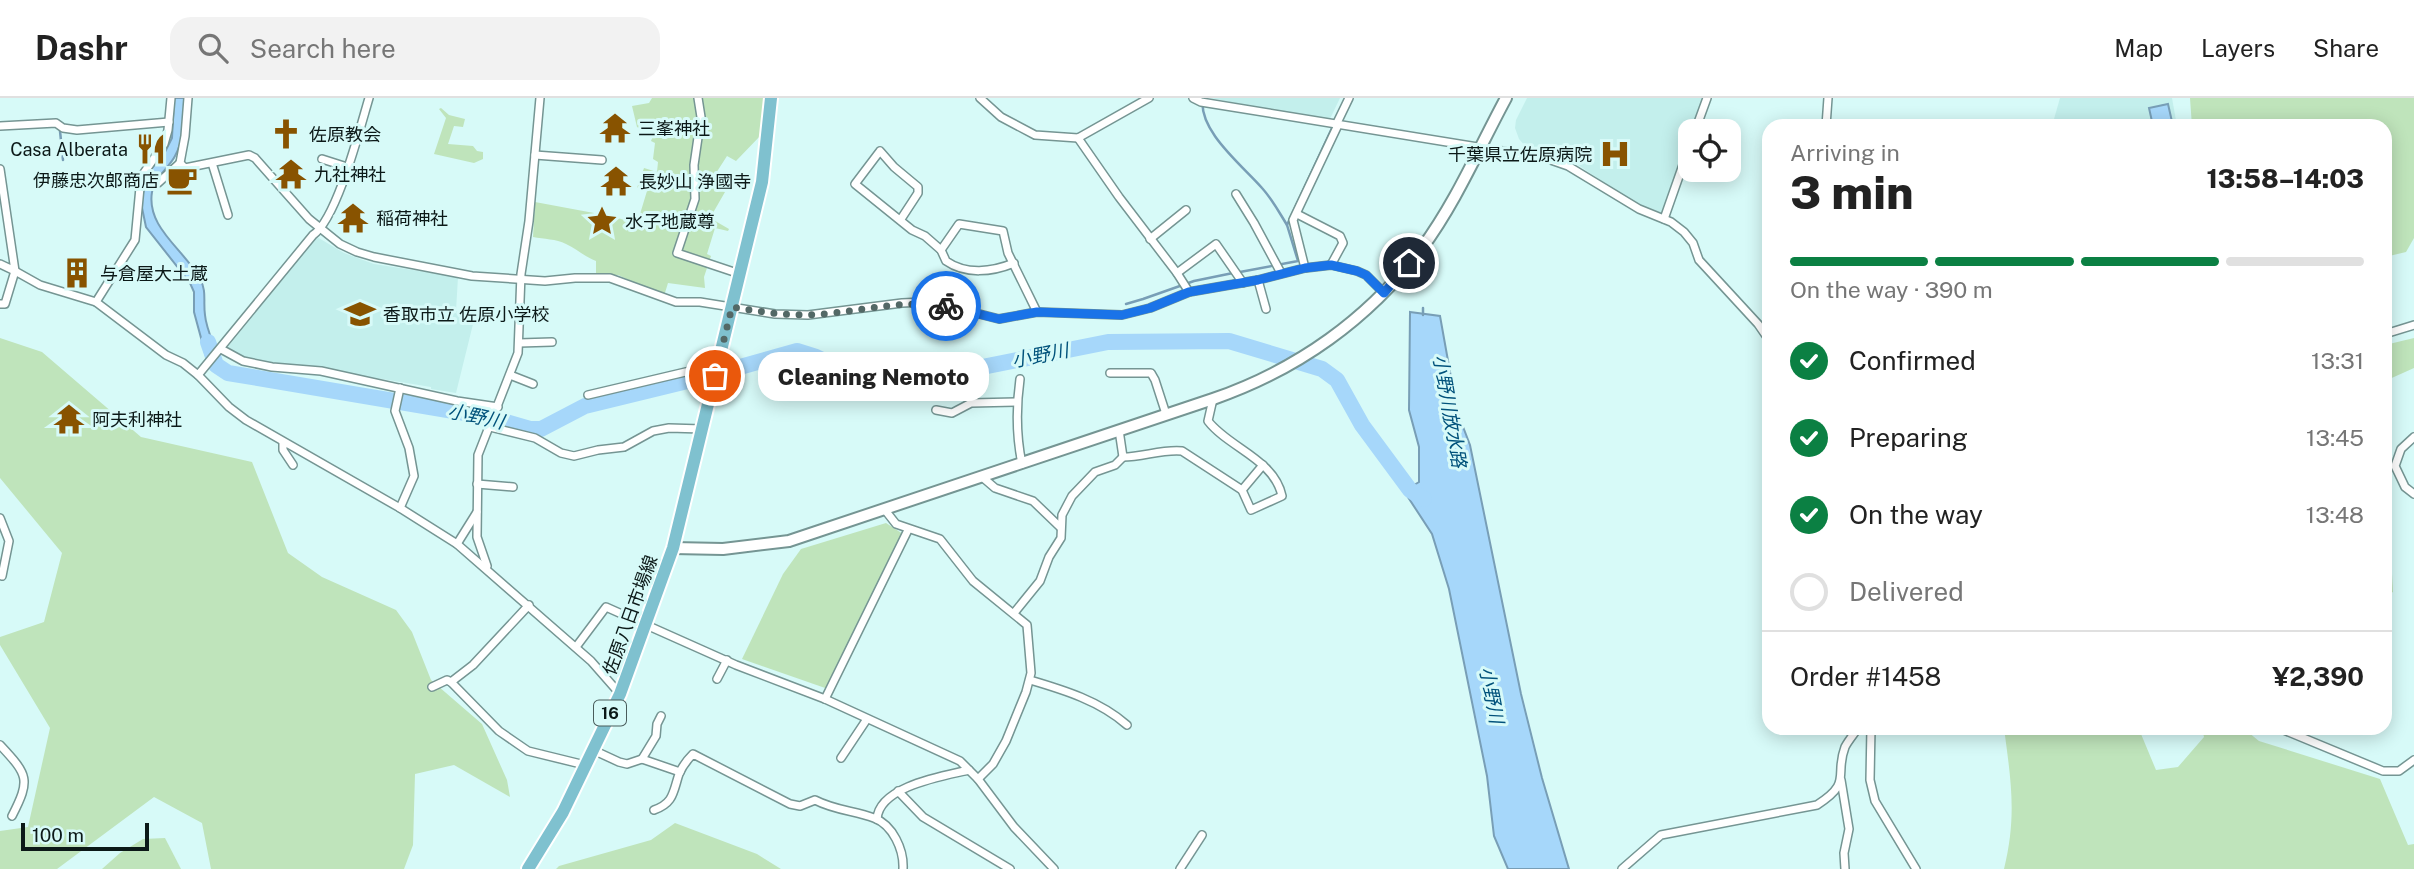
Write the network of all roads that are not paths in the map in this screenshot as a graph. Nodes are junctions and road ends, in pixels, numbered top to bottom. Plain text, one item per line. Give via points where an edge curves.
1 (170, 98) edge
2 (188, 98) edge
3 (369, 98) edge
4 (540, 98) edge
5 (698, 98) edge
6 (771, 98) edge
7 (981, 98) edge
8 (1149, 98) edge
9 (1349, 98) edge
10 (1506, 98) edge
11 (1707, 98) edge
12 (1828, 98) edge
13 (1199, 101) edge
14 (1699, 119) edge
15 (1826, 119) edge
16 (169, 122) junction
17 (1336, 125) junction
18 (0, 126) edge
19 (1078, 138) junction
20 (1480, 148) junction
21 (535, 155) junction
22 (322, 159) dead end
23 (602, 160) dead end
24 (180, 163) junction
25 (212, 163) junction
26 (347, 167) junction
27 (0, 169) edge
28 (1678, 179) edge
29 (158, 184) dead end
30 (1236, 194) dead end
31 (1186, 210) dead end
32 (1297, 214) junction
33 (228, 215) dead end
34 (901, 219) junction
35 (1664, 219) junction
36 (321, 230) junction
37 (1150, 239) junction
38 (942, 250) junction
39 (1014, 263) junction
40 (0, 264) edge
41 (1331, 265) junction
42 (1305, 268) junction
43 (15, 271) junction
44 (1177, 273) junction
45 (1281, 273) junction
46 (740, 274) junction
47 (521, 279) junction
48 (1258, 280) junction
49 (1243, 283) junction
50 (1189, 292) junction
51 (1384, 293) junction
52 (96, 302) junction
53 (0, 304) edge
54 (732, 307) junction
55 (1266, 309) dead end
56 (1037, 312) junction
57 (2414, 325) edge
58 (1762, 330) edge
59 (2392, 332) edge
60 (552, 342) dead end
61 (519, 343) junction
62 (219, 352) junction
63 (720, 356) junction
64 (1110, 373) dead end
65 (198, 375) junction
66 (510, 375) junction
67 (1020, 379) dead end
68 (533, 384) dead end
69 (400, 388) junction
70 (588, 395) dead end
71 (1213, 399) junction
72 (1016, 402) junction
73 (498, 407) junction
74 (936, 410) dead end
75 (1166, 415) junction
76 (490, 427) junction
77 (702, 429) junction
78 (1119, 430) junction
79 (2414, 437) edge
80 (283, 442) junction
81 (1123, 457) junction
82 (1022, 464) junction
83 (293, 465) dead end
84 (1263, 465) junction
85 (981, 476) junction
86 (477, 484) junction
87 (513, 487) dead end
88 (1242, 490) junction
89 (2414, 494) edge
90 (400, 508) junction
91 (885, 510) junction
92 (478, 512) junction
93 (0, 518) edge
94 (1060, 527) junction
95 (908, 530) junction
96 (457, 544) junction
97 (673, 548) junction
98 (490, 571) junction
99 (2, 576) dead end
100 (529, 605) junction
101 (1014, 612) junction
102 (647, 625) junction
103 (576, 647) junction
104 (727, 660) junction
105 (717, 679) dead end
106 (1030, 680) junction
107 (451, 682) junction
108 (432, 687) dead end
109 (620, 694) junction
110 (825, 699) junction
111 (661, 716) dead end
112 (867, 719) junction
113 (1127, 725) dead end
114 (1853, 735) edge
115 (1871, 735) edge
116 (2295, 735) edge
117 (0, 745) edge
118 (592, 749) junction
119 (841, 758) dead end
120 (642, 760) junction
121 (2414, 761) edge
122 (585, 765) junction
123 (969, 770) junction
124 (680, 772) junction
125 (978, 779) junction
126 (1842, 779) junction
127 (898, 791) junction
128 (654, 810) dead end
129 (12, 816) dead end
130 (877, 819) junction
131 (1202, 835) dead end
132 (1044, 866) edge
133 (528, 869) edge
134 (903, 869) edge
135 (1010, 869) edge
136 (1054, 869) edge
137 (1180, 869) edge
138 (1622, 869) edge
139 (1845, 869) edge
140 (1916, 869) edge

1 - 16 street
2 - 24 street
3 - 26 street
4 - 21 street
5 - 46 street via 701,117 694,165 695,200 677,253
6 - 46 main road, 16 via 762,182
7 - 19 street via 1002,117 1035,135
8 - 19 street
9 - 17 street
10 - 20 street
11 - 14 street
12 - 15 street
13 - 17 street
16 - 18 street via 77,130 56,123
16 - 52 street via 164,144 141,177 135,240
17 - 20 street
17 - 32 street
19 - 37 street
20 - 35 street via 1568,166
20 - 51 street via 1422,248
21 - 23 street
21 - 47 street
22 - 26 street
24 - 25 street via 186,168
24 - 29 street
25 - 33 street
25 - 36 street via 249,155 255,158
26 - 36 street
27 - 43 street
28 - 35 street
30 - 45 street
31 - 37 street
32 - 41 street via 1340,236 1343,243
32 - 42 street via 1293,220
34 - 34 street via 855,184 880,151 918,187
34 - 38 street
35 - 58 street via 1684,232 1699,260
36 - 47 street via 340,244 374,257 457,274
36 - 62 street
37 - 44 street
38 - 39 street via 949,264 968,270 985,272
38 - 39 street via 959,223 1003,231
39 - 56 street
40 - 43 street
41 - 42 street
41 - 51 street via 1366,275
42 - 45 street
43 - 52 street via 40,285
43 - 53 street via 5,304
44 - 49 street via 1216,244
44 - 50 street
45 - 48 street
46 - 54 main road, 16
47 - 54 street via 610,278 676,302
47 - 61 street
48 - 49 street
48 - 55 street
49 - 50 street
50 - 56 street via 1122,315
51 - 71 street via 1313,351
52 - 65 street
54 - 56 street via 808,315 923,302 999,319
54 - 63 main road, 16
57 - 59 street
60 - 61 street
61 - 66 street
62 - 65 street
62 - 69 street via 272,367 321,371
63 - 70 street via 694,370
63 - 77 main road, 佐原八日市場線 / 16
64 - 75 street via 1151,373
65 - 80 street via 229,407
66 - 68 street
66 - 73 street
67 - 72 street
69 - 73 street
69 - 90 street via 395,411 414,476
71 - 75 street
71 - 84 street via 1208,421 1214,430
72 - 74 street via 971,403 952,413
72 - 82 street
73 - 76 street
75 - 78 street
76 - 77 street via 535,438 573,456 624,447 653,431
76 - 86 street via 478,455
77 - 97 main road, 佐原八日市場線 / 16
78 - 81 street
78 - 82 street
79 - 89 street via 2401,449 2395,466 2405,487
80 - 83 street
80 - 90 street
81 - 88 street via 1182,451
81 - 94 street via 1095,472 1072,496
82 - 85 street
84 - 88 street
84 - 88 street via 1279,483 1282,496 1251,510
85 - 91 street
85 - 94 street via 995,488 1033,501
86 - 87 street
86 - 92 street
90 - 96 street
91 - 95 street via 895,524
91 - 97 street via 771,545
92 - 96 street
92 - 98 street via 477,537
93 - 99 street via 9,541
94 - 101 street via 1061,538 1040,581
95 - 101 street via 940,539 973,581
95 - 110 street
96 - 98 street
97 - 102 main road, 佐原八日市場線 / 16
98 - 100 street
100 - 103 street
100 - 107 street
101 - 106 street via 1027,625
102 - 103 street via 606,607
102 - 104 street
102 - 109 main road, 佐原八日市場線 / 16
103 - 109 street
104 - 105 street
104 - 110 street
106 - 113 street via 1068,691 1115,714
106 - 125 street via 1006,741
107 - 108 street
107 - 122 street via 499,731 528,751
109 - 118 main road, 佐原八日市場線 / 16
110 - 112 street
111 - 120 street
112 - 119 street
112 - 123 street via 960,761
114 - 126 street via 1845,748
115 - 140 street via 1870,780 1875,801
116 - 121 street via 2383,771 2399,771
117 - 129 street via 25,779
118 - 120 street via 627,764
118 - 122 main road, 佐原八日市場線 / 16
120 - 124 street
122 - 133 main road, 佐原八日市場線 / 16 via 564,812
123 - 125 street
123 - 127 street
124 - 128 street via 672,799
124 - 130 street via 693,754 790,804 800,806 815,800
125 - 132 street
126 - 138 street via 1831,796 1817,805 1661,835
126 - 139 street via 1849,830
127 - 130 street via 884,802
127 - 135 street via 923,817
130 - 134 street via 901,847
131 - 137 street
132 - 136 street

